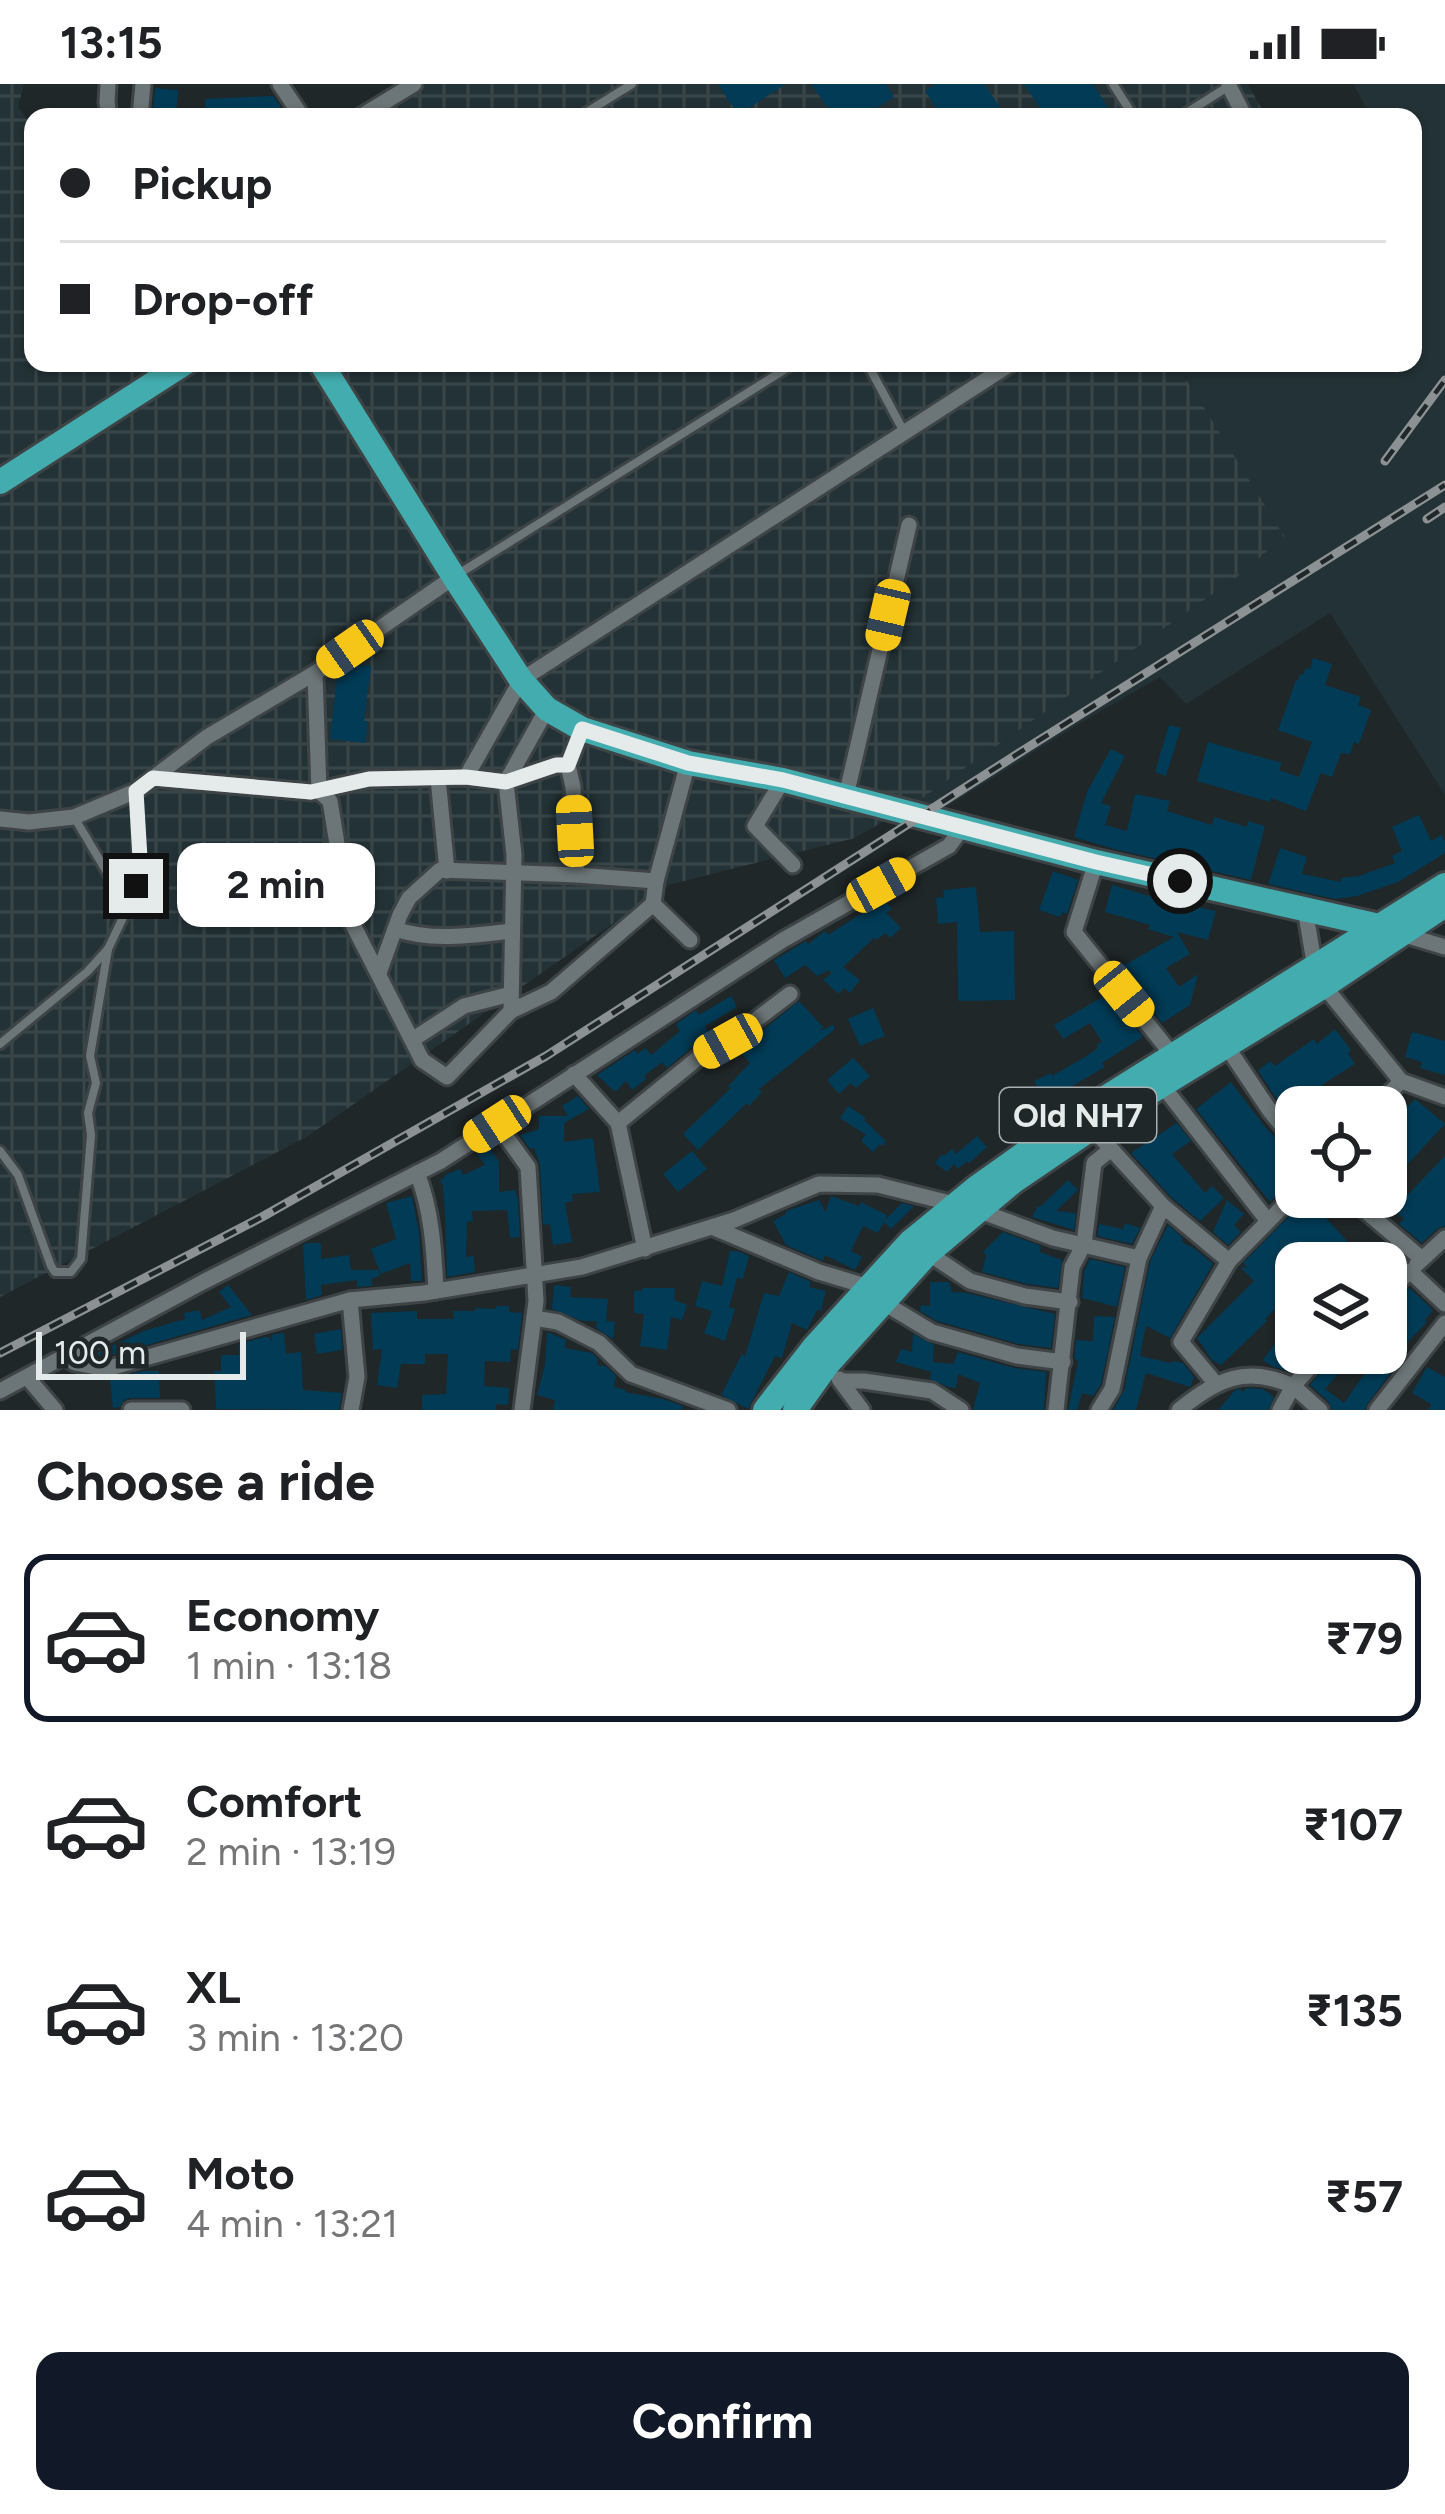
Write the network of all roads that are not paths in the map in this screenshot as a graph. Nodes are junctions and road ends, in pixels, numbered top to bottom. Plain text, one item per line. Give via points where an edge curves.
1 (414, 84) edge
2 (632, 84) edge
3 (1229, 85) edge
4 (375, 108) edge
5 (593, 108) edge
6 (1194, 108) edge
7 (171, 372) edge
8 (327, 372) edge
9 (781, 372) edge
10 (872, 372) edge
11 (998, 372) edge
12 (905, 433) junction
13 (0, 482) edge
14 (909, 525) dead end
15 (454, 577) junction
16 (315, 673) junction
17 (521, 680) junction
18 (548, 709) junction
19 (582, 729) junction
20 (688, 763) junction
21 (568, 765) junction
22 (466, 777) junction
23 (153, 778) junction
24 (439, 778) junction
25 (783, 780) junction
26 (506, 782) junction
27 (136, 791) junction
28 (320, 791) junction
29 (846, 796) junction
30 (74, 817) junction
31 (0, 819) edge
32 (963, 827) junction
33 (1096, 862) junction
34 (794, 865) dead end
35 (447, 871) junction
36 (513, 872) junction
37 (578, 875) junction
38 (656, 880) junction
39 (1445, 885) edge
40 (653, 904) junction
41 (1445, 905) edge
42 (128, 907) junction
43 (1305, 909) junction
44 (395, 929) junction
45 (1390, 930) junction
46 (512, 931) junction
47 (690, 940) dead end
48 (1445, 947) edge
49 (108, 949) junction
50 (379, 973) junction
51 (1320, 977) junction
52 (790, 994) dead end
53 (511, 1003) junction
54 (1221, 1038) junction
55 (412, 1040) junction
56 (0, 1045) edge
57 (1174, 1057) junction
58 (574, 1074) junction
59 (1401, 1081) junction
60 (1162, 1085) junction
61 (1396, 1086) edge
62 (1445, 1097) edge
63 (1275, 1117) edge
64 (618, 1123) junction
65 (497, 1124) junction
66 (1092, 1129) junction
67 (1110, 1150) junction
68 (0, 1151) edge
69 (417, 1173) junction
70 (1163, 1206) junction
71 (965, 1207) junction
72 (1275, 1213) edge
73 (1370, 1218) edge
74 (1267, 1220) junction
75 (712, 1227) junction
76 (1445, 1238) edge
77 (1084, 1244) junction
78 (645, 1249) junction
79 (928, 1253) junction
80 (1138, 1258) junction
81 (1228, 1261) junction
82 (1416, 1264) junction
83 (1407, 1273) edge
84 (535, 1275) junction
85 (436, 1291) junction
86 (877, 1295) junction
87 (350, 1300) junction
88 (1070, 1302) junction
89 (1445, 1304) edge
90 (534, 1318) junction
91 (1445, 1323) edge
92 (64, 1357) junction
93 (1063, 1362) junction
94 (834, 1373) junction
95 (1303, 1374) edge
96 (27, 1377) junction
97 (1216, 1384) junction
98 (1292, 1386) junction
99 (0, 1391) edge
100 (1379, 1409) edge
101 (55, 1410) edge
102 (131, 1410) edge
103 (182, 1410) edge
104 (351, 1410) edge
105 (522, 1410) edge
106 (728, 1410) edge
107 (765, 1410) edge
108 (795, 1410) edge
109 (862, 1410) edge
110 (962, 1410) edge
111 (1056, 1410) edge
112 (1099, 1410) edge
113 (1179, 1410) edge
114 (1280, 1410) edge
115 (1320, 1410) edge

1 - 4 street
2 - 5 lane
3 - 6 lane
7 - 13 main road
8 - 15 main road
9 - 15 lane
10 - 12 lane
11 - 12 street
12 - 17 street
14 - 29 street
15 - 16 street
15 - 17 main road
16 - 23 street
16 - 28 street
17 - 18 main road
17 - 22 street
18 - 19 main road
18 - 26 street
19 - 20 main road
19 - 21 street
20 - 25 main road
20 - 38 street
21 - 26 street
21 - 37 street
22 - 24 street
22 - 26 street
23 - 27 street
23 - 28 street
24 - 28 street via 369,779
24 - 35 street
25 - 29 main road
25 - 34 street via 755,826
26 - 36 street
27 - 30 street
27 - 42 lane via 140,858
28 - 50 street via 330,801 349,917
29 - 32 main road
30 - 31 street
30 - 42 lane
32 - 33 main road
32 - 58 street via 949,846
33 - 43 main road
33 - 57 street via 1074,932
35 - 36 street
35 - 44 street via 409,898
36 - 37 street
36 - 46 street
37 - 38 street
38 - 40 street
39 - 45 main road, Old NH7
40 - 47 street
40 - 53 street via 551,992
41 - 45 main road
42 - 49 lane
43 - 45 main road
43 - 51 street
44 - 46 street via 455,937
44 - 50 street
45 - 48 street
45 - 51 main road, Old NH7
46 - 53 street
49 - 56 lane
49 - 68 lane via 90,1051 96,1083 81,1259 71,1273 50,1266 18,1175
50 - 55 street
51 - 54 main road, Old NH7
51 - 59 street
52 - 64 street
53 - 55 street via 464,1006
53 - 55 street via 447,1077 422,1060
54 - 57 main road, Old NH7
54 - 60 main road, old NH7
54 - 63 street
57 - 71 main road, Old NH7 via 1061,1126
58 - 64 street
58 - 65 street
59 - 61 street
59 - 62 street
60 - 66 main road, old NH7
60 - 74 street
64 - 78 street
65 - 69 street
65 - 84 street via 528,1168
66 - 67 street
66 - 71 main road, old NH7
67 - 70 street
67 - 77 street via 1094,1163
69 - 85 street
69 - 92 street
70 - 80 street
70 - 81 street
71 - 75 street via 878,1185 819,1184
71 - 77 street
71 - 79 main road, old NH7
71 - 86 main road, Old NH7 via 910,1242
72 - 74 street
73 - 82 street
74 - 81 street
75 - 78 street
75 - 86 street
76 - 82 street
77 - 80 street
77 - 88 street via 1072,1267
78 - 84 street
79 - 86 main road, old NH7
79 - 88 street via 970,1281
80 - 112 street via 1112,1389
81 - 97 street via 1180,1342
82 - 83 street
82 - 89 street
84 - 85 street
84 - 90 street
85 - 87 street
86 - 93 street via 932,1332
86 - 94 main road, old NH7
86 - 107 main road, Old NH7 via 814,1347
87 - 92 street via 106,1369
87 - 104 street via 357,1378
88 - 93 street
90 - 105 street
90 - 106 street via 599,1343 631,1374
91 - 100 street
92 - 96 street
93 - 111 street
94 - 108 main road, old NH7
94 - 109 street
94 - 110 street via 932,1391
95 - 98 street
96 - 99 street
96 - 101 street
97 - 98 street via 1256,1373
97 - 113 street
98 - 114 street
98 - 115 street
102 - 103 street

